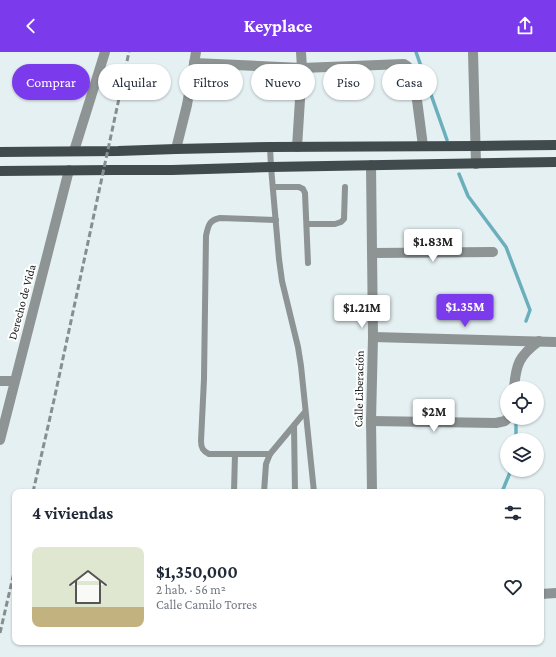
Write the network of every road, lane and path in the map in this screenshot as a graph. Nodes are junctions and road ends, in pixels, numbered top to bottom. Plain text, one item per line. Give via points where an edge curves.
1 (105, 52) edge
2 (196, 52) edge
3 (302, 52) edge
4 (473, 52) edge
5 (194, 63) junction
6 (302, 64) edge
7 (251, 66) edge
8 (315, 67) edge
9 (300, 100) edge
10 (556, 144) edge
11 (423, 146) junction
12 (476, 146) junction
13 (270, 147) junction
14 (298, 147) junction
15 (176, 149) junction
16 (74, 151) junction
17 (0, 152) edge
18 (556, 162) edge
19 (476, 164) junction
20 (371, 165) junction
21 (271, 167) junction
22 (69, 170) junction
23 (0, 171) edge
24 (273, 187) junction
25 (345, 187) dead end
26 (276, 220) junction
27 (307, 224) junction
28 (372, 252) junction
29 (493, 252) dead end
30 (308, 263) dead end
31 (373, 337) junction
32 (539, 341) junction
33 (556, 342) edge
34 (0, 381) edge
35 (14, 381) junction
36 (515, 381) edge
37 (305, 412) junction
38 (371, 421) junction
39 (500, 423) edge
40 (294, 426) junction
41 (0, 440) edge
42 (235, 454) junction
43 (270, 454) junction
44 (234, 489) edge
45 (264, 489) edge
46 (295, 489) edge
47 (314, 489) edge
48 (372, 489) edge
49 (556, 593) edge
50 (544, 594) edge

1 - 16 street
2 - 5 street
3 - 6 street
4 - 12 street
5 - 7 street
5 - 15 street
8 - 11 street via 398,63 409,66 414,77
9 - 14 street
10 - 12 main road
11 - 12 main road
11 - 14 main road
12 - 19 street
13 - 14 main road
13 - 15 main road
13 - 21 lane
15 - 16 main road
16 - 17 main road
18 - 19 main road
19 - 20 main road
20 - 21 main road
20 - 28 street, Calle Liberación
21 - 22 main road
21 - 24 lane
22 - 23 main road
22 - 35 street, Derecho de Vida
24 - 26 lane
24 - 27 lane via 299,187 304,191
25 - 27 lane via 344,219 341,222
26 - 37 lane via 282,281 298,347
26 - 42 lane via 214,219 209,224 206,236 201,447 209,454
27 - 30 lane
28 - 29 street
28 - 31 street, Calle Liberación
31 - 32 street
31 - 38 street, Calle Liberación
32 - 33 street
32 - 36 street via 528,349 518,362
34 - 35 street
35 - 41 street, Derecho de Vida
37 - 40 lane
37 - 47 lane
38 - 39 street
38 - 48 street, Calle Liberación
40 - 43 lane
40 - 46 lane
42 - 43 lane
42 - 44 lane
43 - 45 lane via 266,464
49 - 50 street

